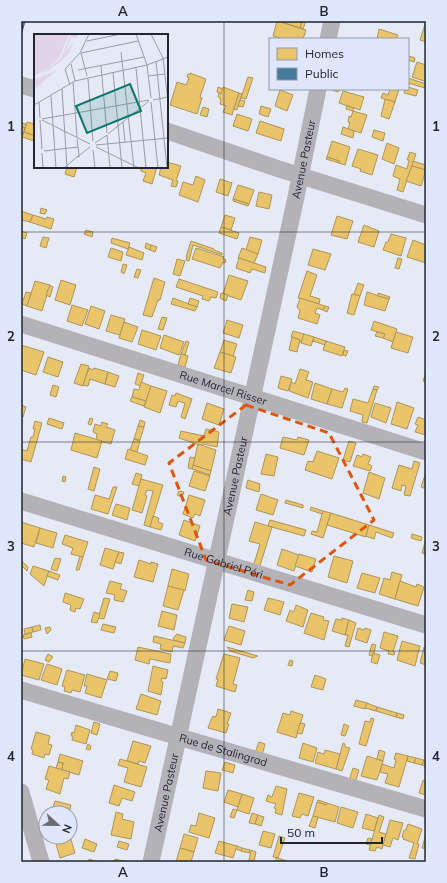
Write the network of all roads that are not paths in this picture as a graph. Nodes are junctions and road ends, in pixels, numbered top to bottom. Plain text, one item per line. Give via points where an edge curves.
1 (332, 21) edge
2 (328, 38) edge
3 (21, 85) edge
4 (34, 89) edge
5 (318, 90) edge
6 (168, 131) edge
7 (301, 176) junction
8 (426, 215) edge
9 (21, 324) edge
10 (253, 397) junction
11 (426, 452) edge
12 (21, 501) edge
13 (216, 560) junction
14 (426, 625) edge
15 (21, 690) edge
16 (179, 737) junction
17 (21, 792) edge
18 (426, 809) edge
19 (41, 862) edge
20 (151, 862) edge

1 - 2 street
3 - 4 street
5 - 7 street, Avenue Pasteur
6 - 7 street
7 - 8 street
7 - 10 street, Avenue Pasteur
9 - 10 street, Rue Marcel Risser
10 - 11 street, Rue Marcel Risser
10 - 13 street, Avenue Pasteur
12 - 13 street, Rue Gabriel Péri
13 - 14 street, Rue Gabriel Péri
13 - 16 street, Avenue Pasteur
15 - 16 street, Rue de Stalingrad
16 - 18 street, Rue de Stalingrad
16 - 20 street, Avenue Pasteur
17 - 19 street

